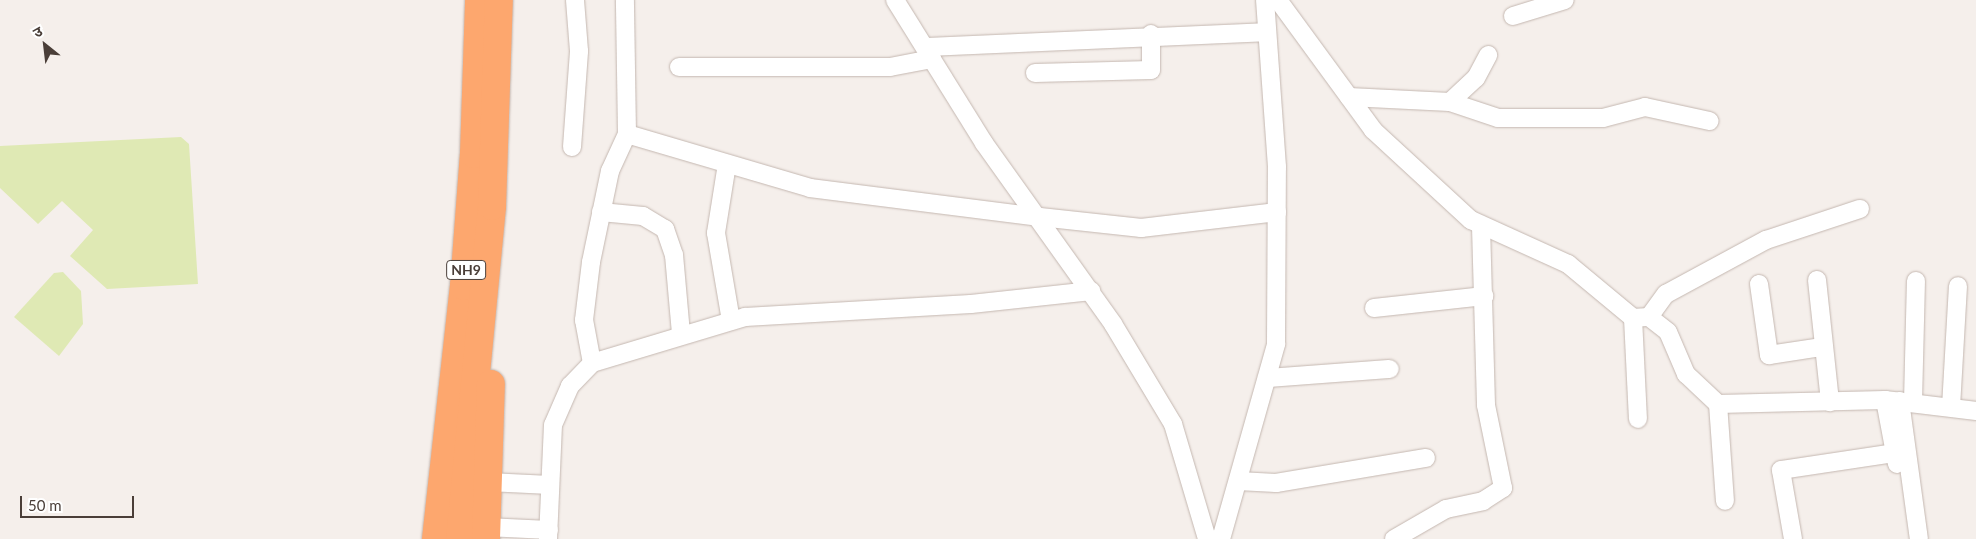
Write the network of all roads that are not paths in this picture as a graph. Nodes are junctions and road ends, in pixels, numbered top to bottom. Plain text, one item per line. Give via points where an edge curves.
1 (479, 0) edge
2 (499, 0) edge
3 (575, 0) edge
4 (625, 0) edge
5 (896, 0) edge
6 (1265, 0) edge
7 (1278, 0) edge
8 (1565, 0) edge
9 (1513, 16) dead end
10 (1268, 32) junction
11 (1151, 34) junction
12 (928, 53) junction
13 (1488, 55) dead end
14 (679, 67) dead end
15 (1035, 73) dead end
16 (1349, 97) junction
17 (1450, 102) junction
18 (1709, 121) dead end
19 (627, 134) junction
20 (572, 147) dead end
21 (727, 164) junction
22 (1860, 209) dead end
23 (601, 212) junction
24 (1277, 212) junction
25 (1040, 217) junction
26 (1481, 225) junction
27 (1817, 280) dead end
28 (1916, 281) dead end
29 (1759, 284) dead end
30 (1958, 286) dead end
31 (474, 287) junction
32 (1091, 291) junction
33 (1484, 296) junction
34 (1374, 308) dead end
35 (1641, 318) junction
36 (730, 321) junction
37 (681, 334) junction
38 (1822, 346) junction
39 (592, 363) junction
40 (1390, 369) dead end
41 (1268, 378) junction
42 (1899, 401) junction
43 (1830, 402) junction
44 (1718, 404) junction
45 (1952, 408) junction
46 (1976, 411) edge
47 (1638, 419) dead end
48 (1895, 453) junction
49 (1426, 458) dead end
50 (1899, 477) dead end
51 (1238, 481) junction
52 (488, 482) junction
53 (550, 485) junction
54 (1725, 501) dead end
55 (486, 533) edge
56 (548, 535) edge
57 (436, 539) edge
58 (460, 539) edge
59 (1207, 539) edge
60 (1220, 539) edge
61 (1394, 539) edge
62 (1793, 539) edge
63 (1919, 539) edge

1 - 31 highway, NH9
2 - 31 highway, NH9 via 492,206
3 - 20 street via 579,52
4 - 19 street
5 - 12 street
6 - 10 street
7 - 16 street
8 - 9 street
10 - 11 street
10 - 24 street
11 - 12 street
11 - 15 street via 1151,70
12 - 14 street via 890,67
12 - 25 street via 984,143
13 - 17 street via 1476,78
16 - 17 street
16 - 26 street via 1373,130
17 - 18 street via 1498,118 1602,118 1645,107
19 - 21 street
19 - 23 street via 610,171
21 - 25 street via 810,188
21 - 36 street via 716,233
22 - 35 street via 1766,240 1666,294
23 - 37 street via 643,216 665,229 674,255
23 - 39 street via 584,320
24 - 25 street via 1141,228
24 - 41 street via 1276,344
25 - 32 street
26 - 33 street
26 - 35 street via 1568,264
27 - 38 street
28 - 42 street
29 - 38 street via 1769,355
30 - 45 street
31 - 52 highway via 492,379
31 - 57 highway, NH9
31 - 58 highway, NH9
32 - 36 street
32 - 59 street via 1173,424
33 - 34 street
33 - 61 street via 1486,405 1503,488 1483,501 1446,509
35 - 44 street via 1668,332 1686,374
35 - 47 street
36 - 37 street
37 - 39 street
38 - 43 street
39 - 53 street via 570,386 553,425
40 - 41 street
41 - 51 street
42 - 43 street
42 - 45 street
42 - 48 street
42 - 63 street
43 - 44 street
44 - 54 street
45 - 46 street
48 - 50 street
48 - 62 street via 1782,470
49 - 51 street via 1276,483
51 - 60 street
52 - 53 street
52 - 55 highway
53 - 56 street
55 - 56 street

